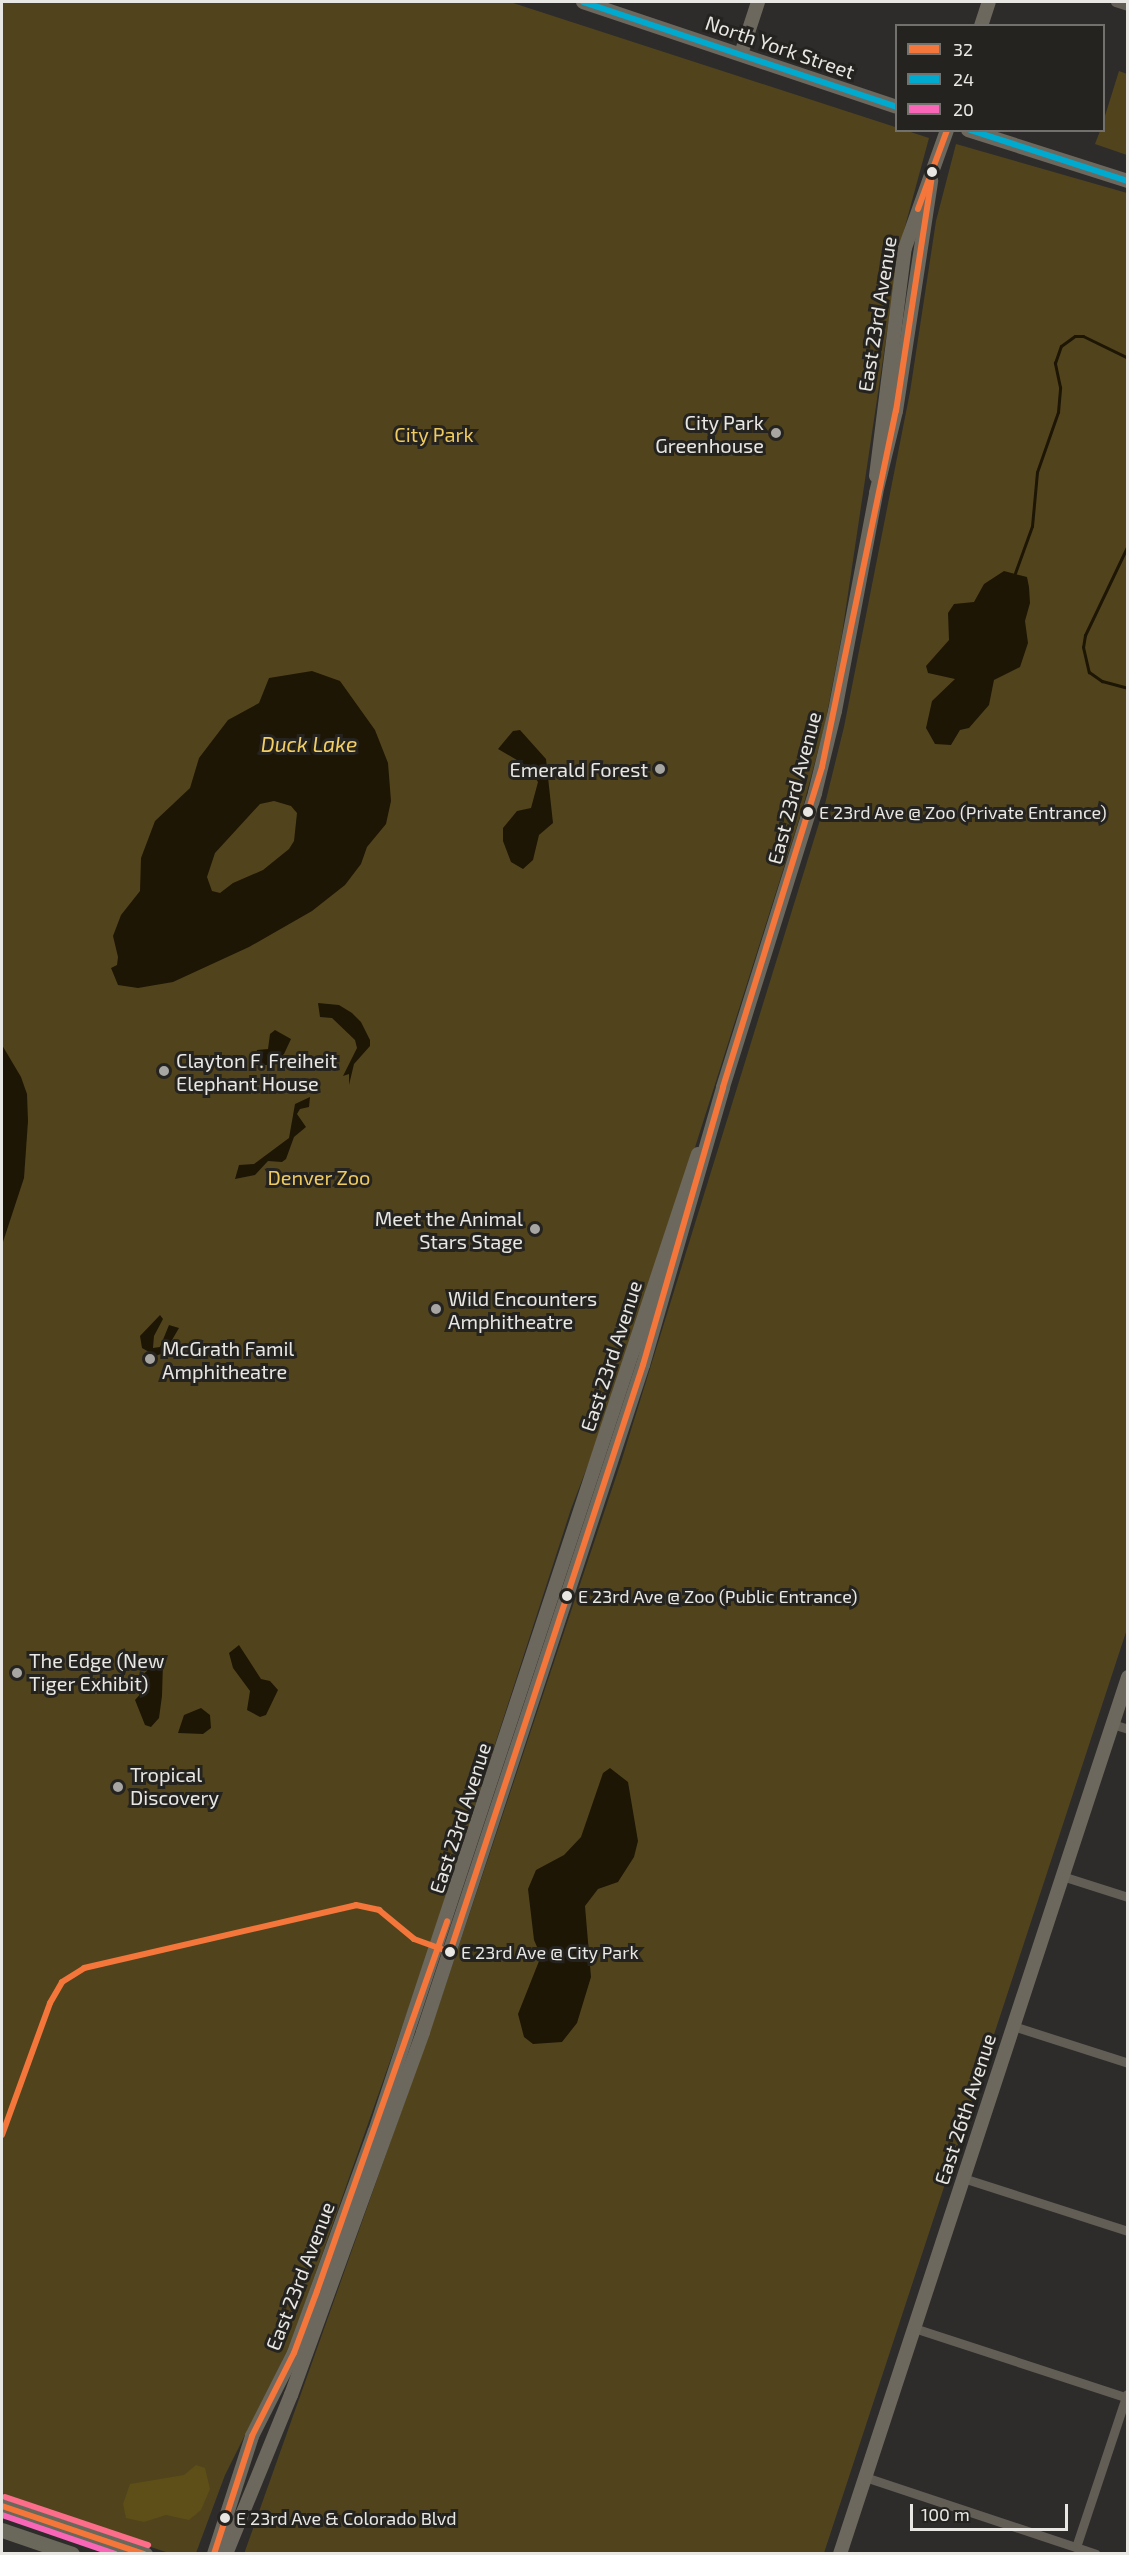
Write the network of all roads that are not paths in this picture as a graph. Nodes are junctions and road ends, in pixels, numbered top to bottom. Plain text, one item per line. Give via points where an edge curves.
1 (583, 2) edge
2 (758, 2) edge
3 (988, 2) edge
4 (1115, 2) edge
5 (1128, 6) edge
6 (982, 24) edge
7 (741, 54) junction
8 (895, 106) edge
9 (946, 132) edge
10 (974, 132) edge
11 (1128, 182) edge
12 (723, 1087) junction
13 (1128, 1677) edge
14 (1112, 1724) junction
15 (1128, 1729) edge
16 (1062, 1876) junction
17 (1128, 1897) edge
18 (1013, 2026) junction
19 (1128, 2063) edge
20 (375, 2132) junction
21 (963, 2178) junction
22 (358, 2211) junction
23 (1128, 2231) edge
24 (914, 2328) junction
25 (1127, 2396) edge
26 (865, 2477) junction
27 (2, 2506) edge
28 (2, 2530) edge
29 (1076, 2547) junction
30 (72, 2553) edge
31 (145, 2553) edge
32 (214, 2553) edge
33 (226, 2553) edge
34 (840, 2553) edge
35 (1096, 2553) edge

1 - 7 main road, North York Street
2 - 7 main road
3 - 6 main road
4 - 5 street
7 - 8 main road, North York Street
9 - 12 main road, East 23rd Avenue via 931,181 897,403 822,767
10 - 11 main road
12 - 20 main road, East 23rd Avenue via 676,1216
12 - 22 main road, East 23rd Avenue via 643,1365 427,2021
13 - 14 main road, East 26th Avenue
14 - 15 street
14 - 16 main road, East 26th Avenue
16 - 17 street
16 - 18 main road, East 26th Avenue
18 - 19 street
18 - 21 main road, East 26th Avenue
20 - 22 main road via 377,2142
20 - 32 main road, East 23rd Avenue via 294,2353 252,2436
21 - 23 street
21 - 24 main road, East 26th Avenue
22 - 33 main road, East 23rd Avenue via 291,2395
24 - 25 street
24 - 26 main road, East 26th Avenue
25 - 29 street
26 - 29 street
26 - 34 main road, East 26th Avenue
27 - 31 main road
28 - 30 main road
29 - 35 street

